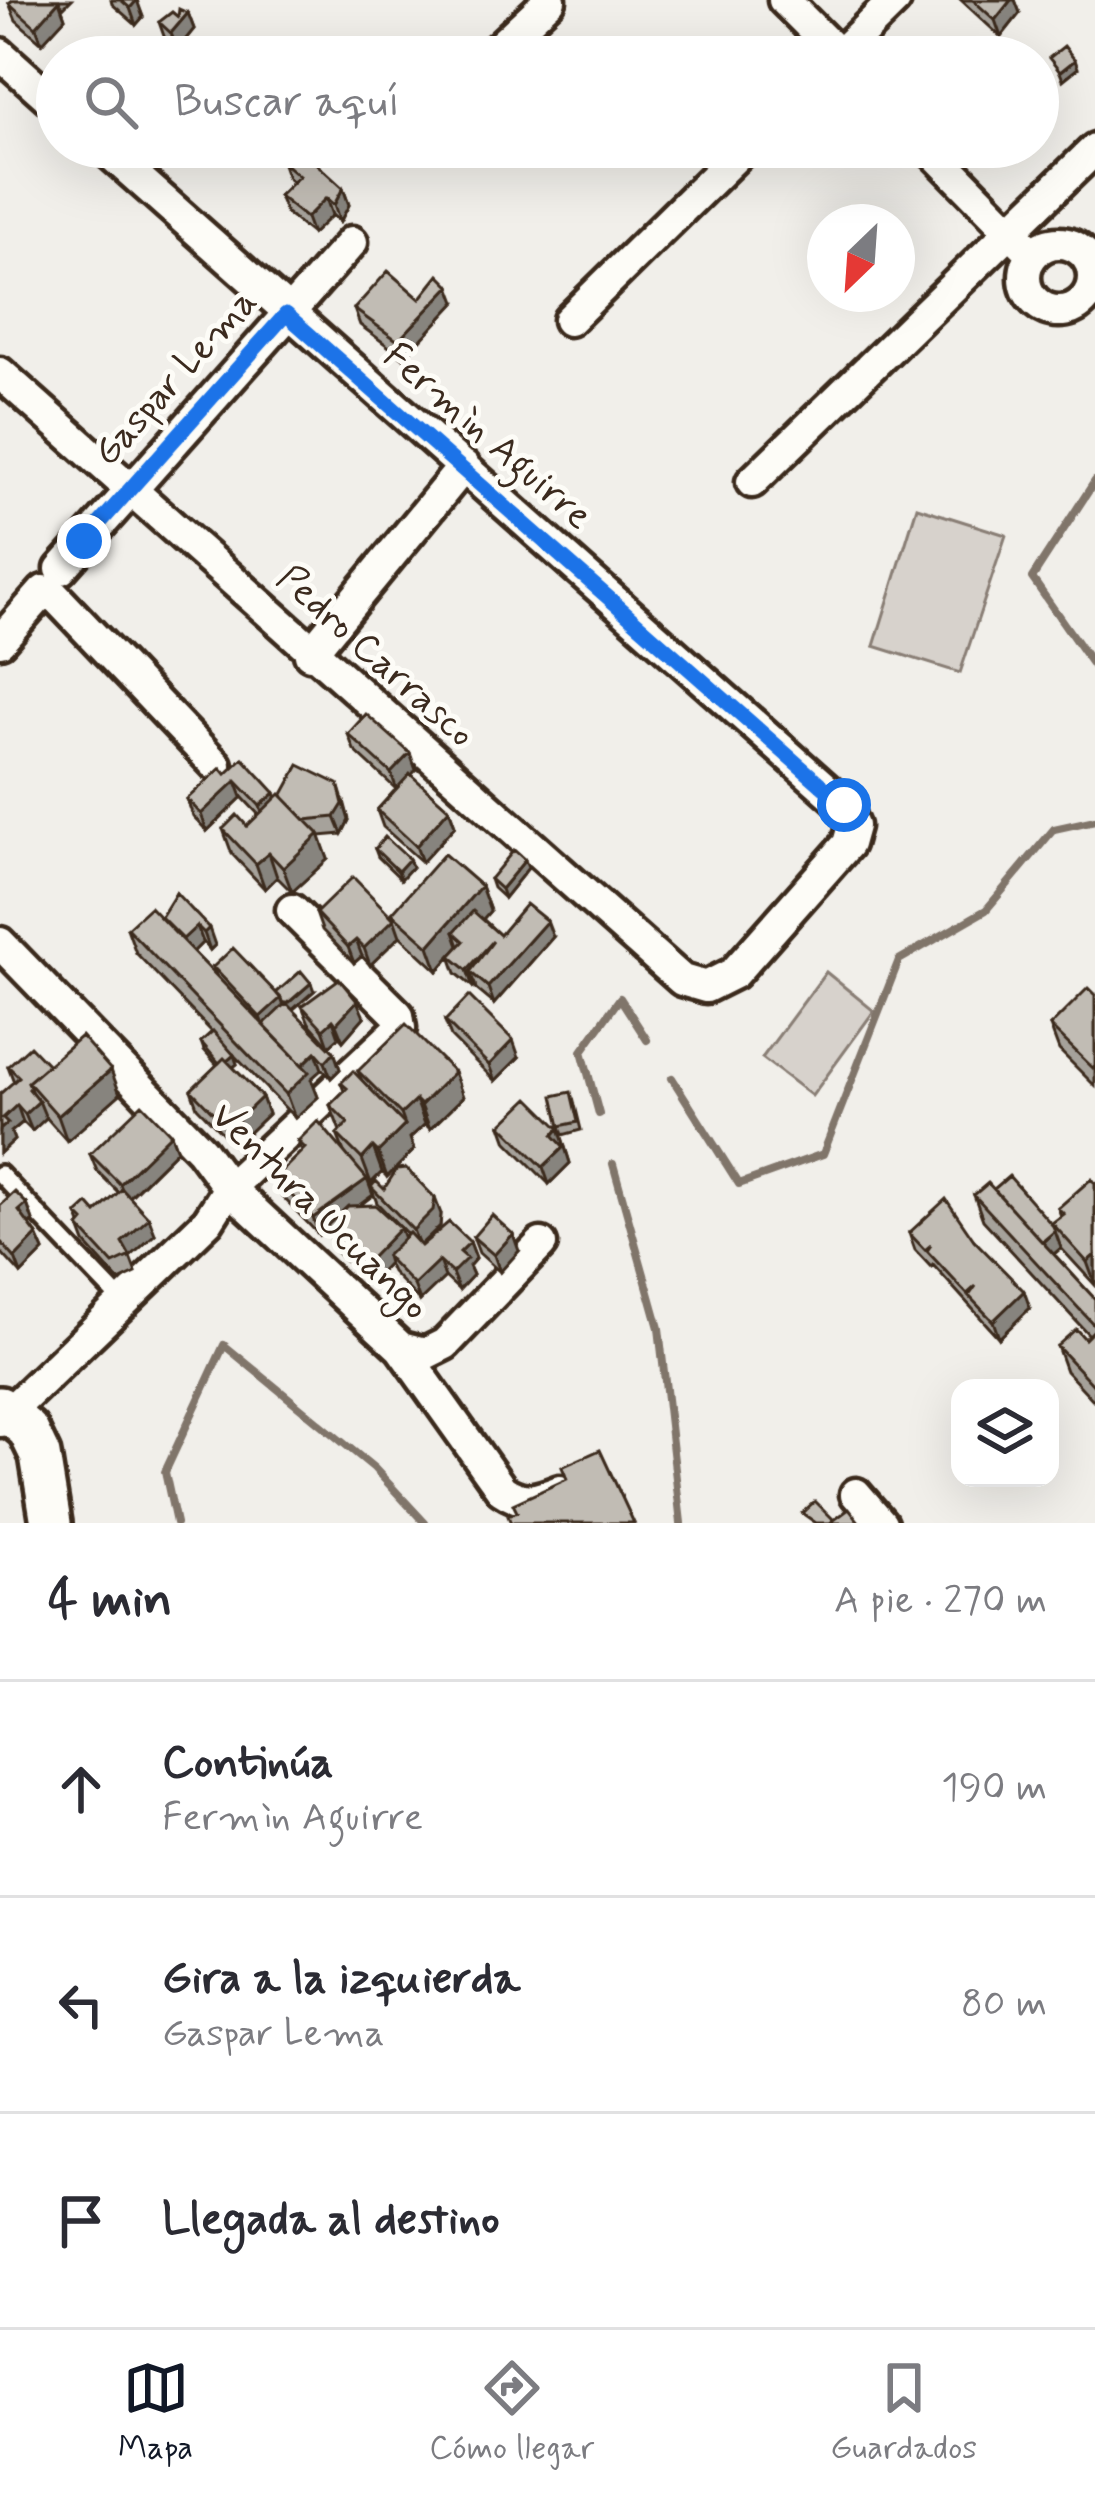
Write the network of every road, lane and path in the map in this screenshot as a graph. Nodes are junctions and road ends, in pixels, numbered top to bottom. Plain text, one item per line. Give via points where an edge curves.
1 (550, 0) edge
2 (784, 0) edge
3 (895, 0) edge
4 (511, 36) edge
5 (819, 36) edge
6 (859, 36) edge
7 (0, 54) edge
8 (36, 87) edge
9 (1095, 149) edge
10 (126, 168) edge
11 (724, 168) edge
12 (949, 168) edge
13 (1011, 232) junction
14 (352, 242) dead end
15 (1034, 254) dead end
16 (286, 314) junction
17 (569, 320) dead end
18 (0, 373) edge
19 (464, 466) junction
20 (752, 482) dead end
21 (130, 486) junction
22 (53, 580) junction
23 (0, 641) edge
24 (310, 654) junction
25 (216, 765) edge
26 (292, 910) dead end
27 (0, 943) edge
28 (706, 987) joint
29 (0, 1174) edge
30 (229, 1188) junction
31 (541, 1244) dead end
32 (123, 1303) junction
33 (401, 1348) junction
34 (2, 1414) edge
35 (583, 1482) edge
36 (856, 1494) dead end
37 (51, 1523) edge
38 (881, 1523) edge

1 - 4 street
2 - 5 street
3 - 6 street
7 - 8 street
9 - 13 street
10 - 16 street, Fermìn Aguirre
11 - 17 street
12 - 13 street
13 - 15 street
13 - 20 street
14 - 16 street, Gaspar Lema
16 - 19 street, Fermìn Aguirre
16 - 21 street, Gaspar Lema
18 - 21 street, Pedro Carrasco
19 - 24 street
19 - 28 street, Fermìn Aguirre via 844,805 853,826 848,844 734,973
21 - 22 street, Gaspar Lema
21 - 24 street, Pedro Carrasco
22 - 23 street, Gaspar Lema
22 - 25 street via 62,602
24 - 28 street, Pedro Carrasco via 658,963
26 - 30 street via 401,1023
27 - 30 street, Ventura Ucuango
29 - 32 lane
30 - 32 street via 208,1221
30 - 33 street, Ventura Ucuango
31 - 33 street via 446,1344 425,1354
32 - 34 street
33 - 35 street, Ventura Ucuango via 502,1490 533,1502
34 - 37 street via 28,1430 40,1455
36 - 38 street

